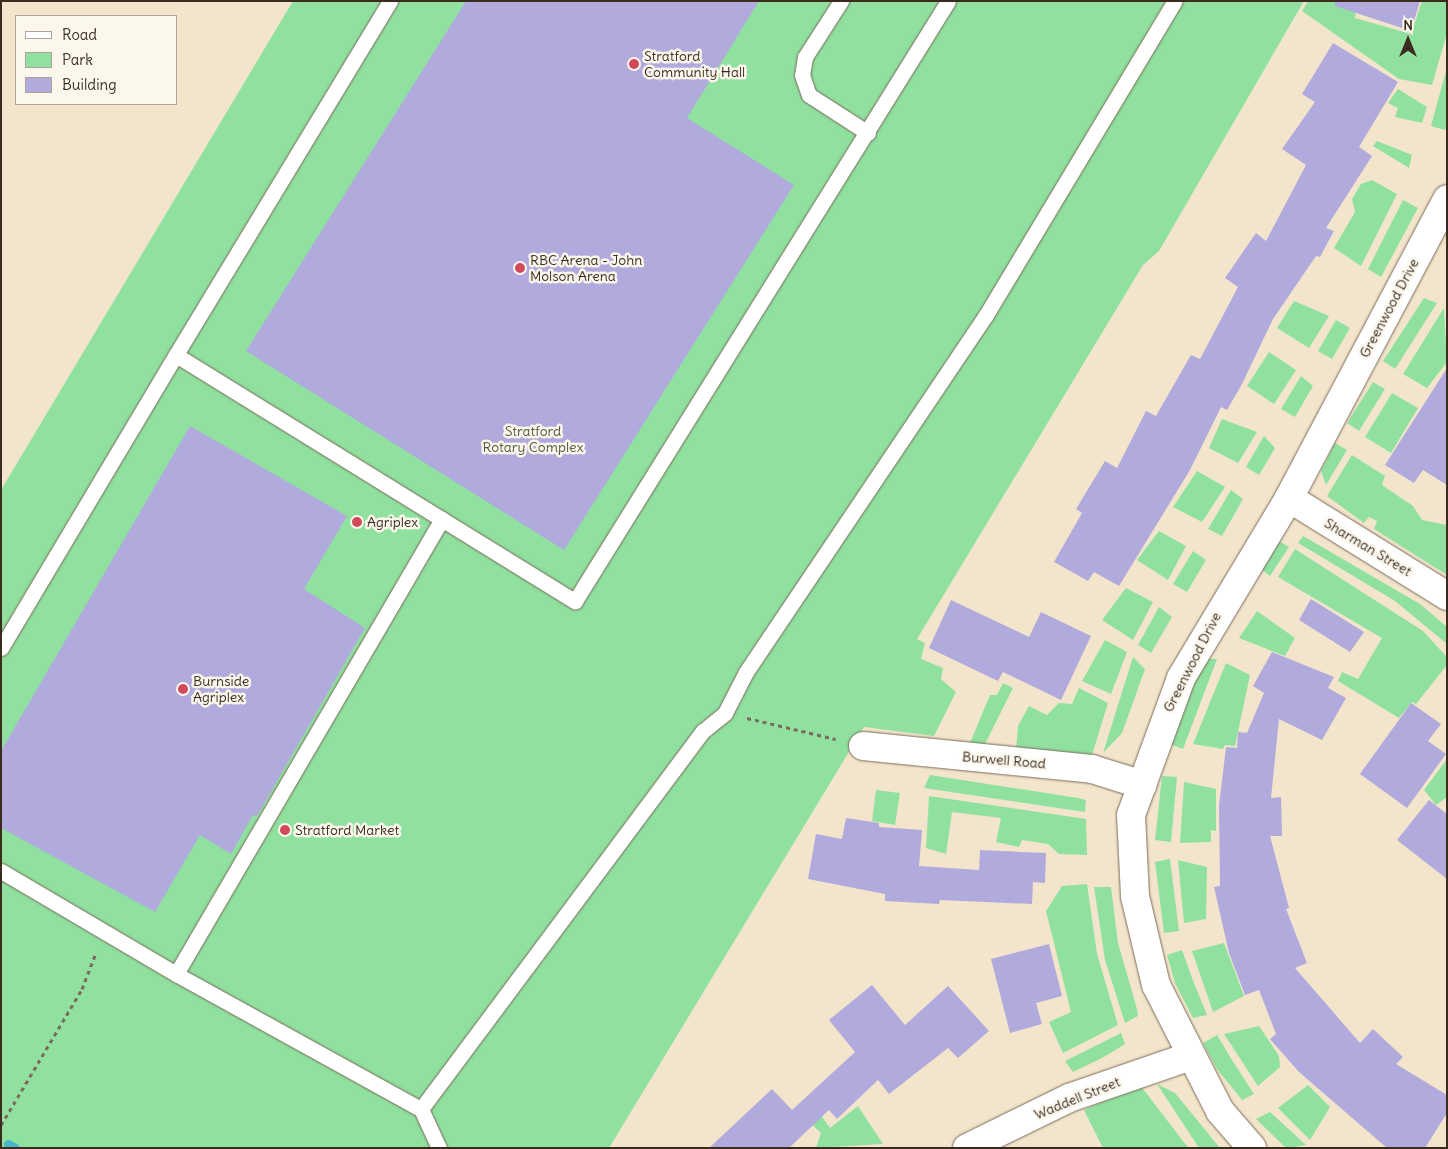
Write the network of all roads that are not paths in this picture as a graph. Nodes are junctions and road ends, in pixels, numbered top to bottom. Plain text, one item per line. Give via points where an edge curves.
1 (390, 1) edge
2 (842, 1) edge
3 (948, 1) edge
4 (1175, 1) edge
5 (868, 133) junction
6 (1447, 199) edge
7 (176, 355) junction
8 (1289, 498) junction
9 (442, 519) junction
10 (1447, 596) edge
11 (1, 648) edge
12 (863, 746) road end
13 (1142, 785) junction
14 (1, 871) edge
15 (176, 974) junction
16 (1191, 1056) junction
17 (421, 1109) junction
18 (440, 1148) edge
19 (967, 1148) edge
20 (1252, 1148) edge

1 - 7 lane
2 - 5 lane via 805,58 802,75 809,95
3 - 5 lane
4 - 17 lane via 986,315 746,672 725,713 703,732
5 - 9 lane via 575,601
6 - 8 street, Greenwood Drive
7 - 9 lane
7 - 11 lane
8 - 10 street, Sharman Street
8 - 13 street, Greenwood Drive via 1181,678
9 - 15 lane
12 - 13 street, Burwell Road via 1092,769
13 - 16 street, Greenwood Drive via 1131,824 1135,896 1145,954
14 - 15 lane
15 - 17 lane
16 - 19 street, Waddell Street via 1069,1098
16 - 20 street, Greenwood Drive via 1220,1111
17 - 18 lane

